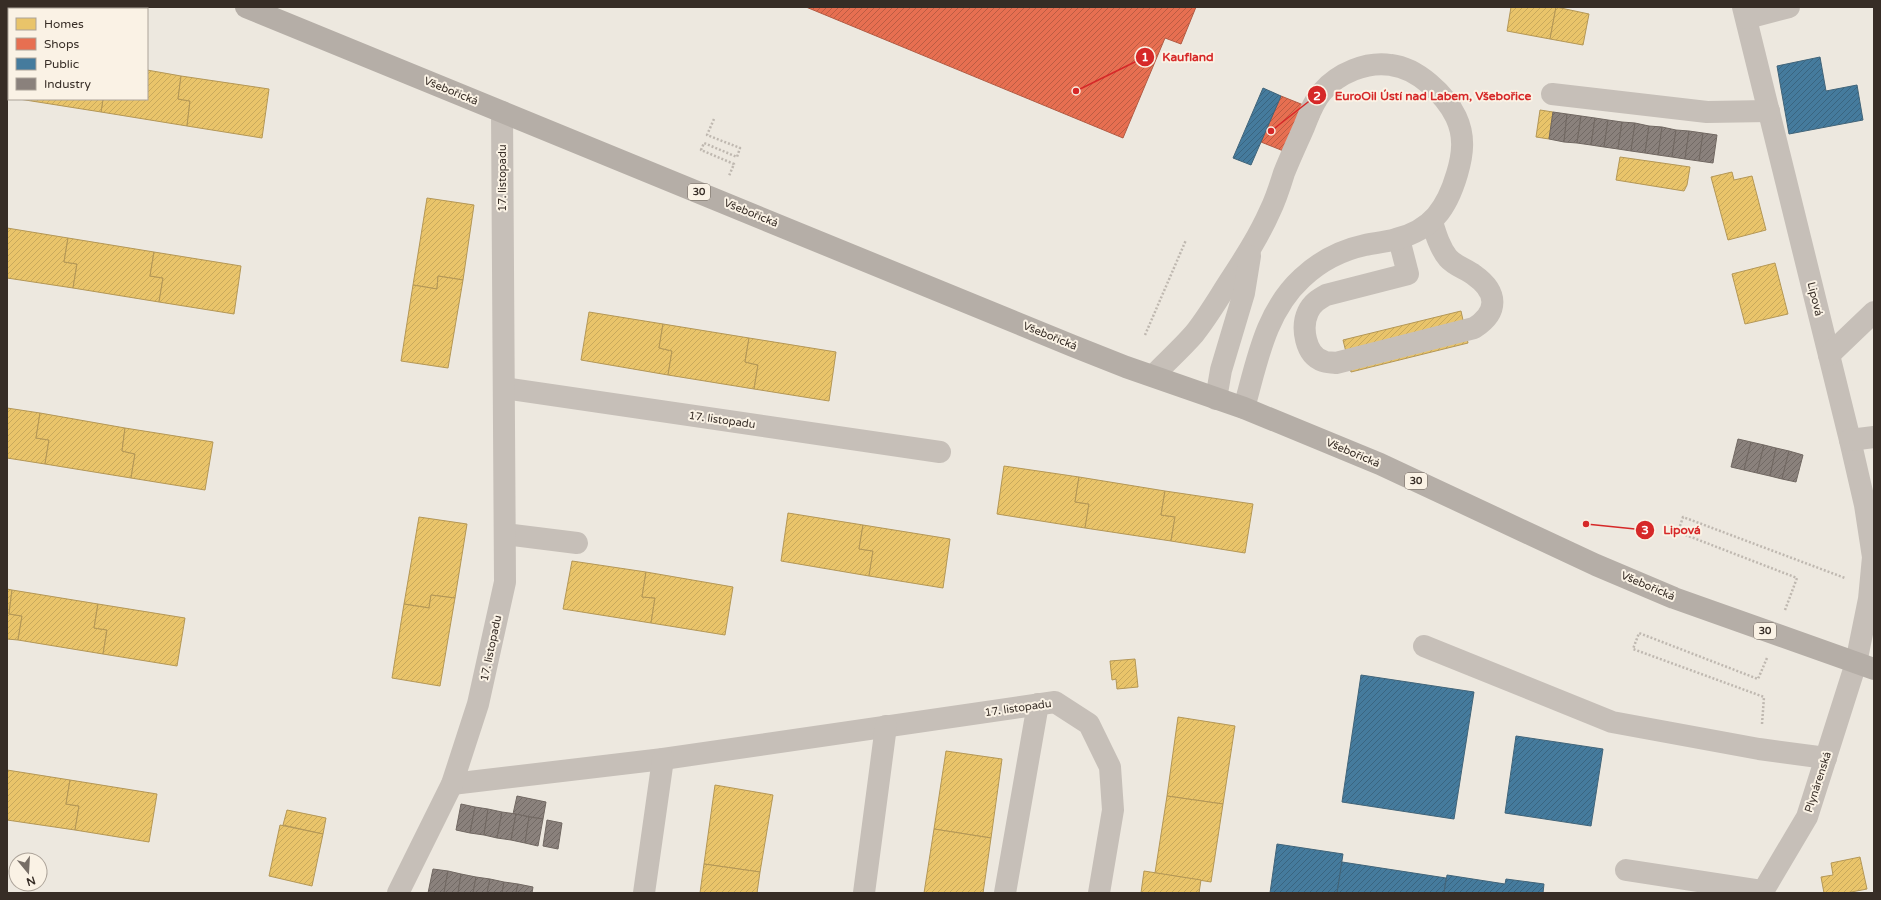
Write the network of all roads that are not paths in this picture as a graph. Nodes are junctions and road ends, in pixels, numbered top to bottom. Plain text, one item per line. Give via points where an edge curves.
1 (246, 7) edge
2 (1789, 7) edge
3 (1745, 12) edge
4 (1552, 94) dead end
5 (1769, 111) junction
6 (502, 112) junction
7 (1432, 222) junction
8 (1399, 239) junction
9 (1252, 247) junction
10 (1874, 312) edge
11 (1829, 355) junction
12 (1153, 376) junction
13 (504, 388) junction
14 (1216, 399) junction
15 (1244, 408) junction
16 (1874, 437) edge
17 (1850, 440) junction
18 (940, 452) dead end
19 (505, 534) junction
20 (577, 543) dead end
21 (1424, 646) dead end
22 (1865, 666) edge
23 (1038, 704) junction
24 (886, 726) junction
25 (1826, 758) junction
26 (663, 759) junction
27 (452, 784) junction
28 (1626, 870) dead end
29 (1762, 892) edge
30 (398, 893) edge
31 (644, 893) edge
32 (864, 893) edge
33 (1005, 893) edge
34 (1099, 893) edge

1 - 6 main road, Všebořická / 30
2 - 3 street
3 - 5 street, Lipová
4 - 5 street via 1707,112
5 - 11 street, Lipová
6 - 12 main road, Všebořická / 30 via 1065,343
6 - 13 street, 17. listopadu
7 - 8 street via 1422,230
7 - 8 street via 1449,259 1486,285 1493,301 1492,311 1485,321 1474,328 1336,363 1323,362 1308,346 1305,322 1308,311 1315,302 1326,295 1408,274
7 - 9 street via 1445,205 1454,184 1463,144 1461,127 1454,112 1431,84 1392,65 1374,65 1355,69 1338,78 1323,90 1314,102 1275,201
8 - 15 street via 1363,245 1335,255 1301,279 1276,310 1266,329
9 - 12 street via 1194,334
9 - 14 street via 1244,293 1221,370
10 - 11 street
11 - 17 street, Lipová
12 - 14 main road, Všebořická / 30
13 - 18 street, 17. listopadu
13 - 19 street, 17. listopadu
14 - 15 main road, Všebořická / 30
15 - 22 main road, Všebořická / 30 via 1380,464 1596,565 1667,595
16 - 17 street
17 - 22 street, Lipová via 1865,505 1873,557
19 - 20 street
19 - 27 street, 17. listopadu via 505,582 478,704
21 - 25 street via 1612,722 1759,749
22 - 25 street, Plynárenská via 1834,726
23 - 24 street, 17. listopadu
23 - 33 street
23 - 34 street, 17. listopadu via 1055,702 1089,724 1110,767 1113,810
24 - 26 street, 17. listopadu
24 - 32 street
25 - 29 street, Plynárenská via 1807,817
26 - 27 street, 17. listopadu
26 - 31 street
27 - 30 street, 17. listopadu
28 - 29 street

